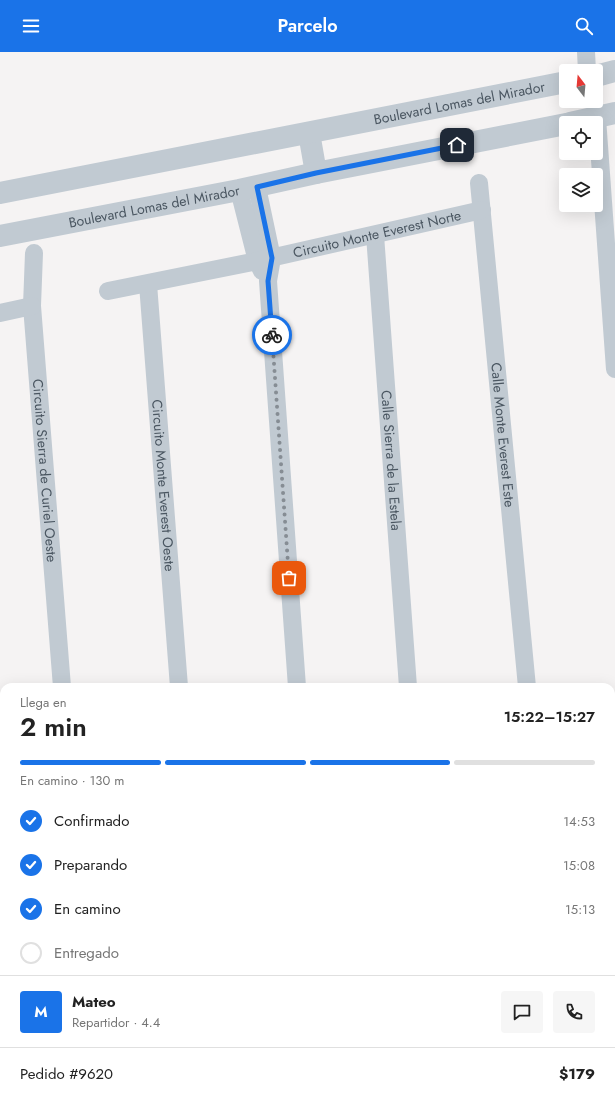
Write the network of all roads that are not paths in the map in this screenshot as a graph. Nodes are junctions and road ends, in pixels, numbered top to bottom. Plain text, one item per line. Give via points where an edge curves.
1 (586, 52) edge
2 (587, 64) edge
3 (615, 71) edge
4 (603, 74) edge
5 (559, 83) edge
6 (606, 116) edge
7 (559, 125) edge
8 (309, 133) junction
9 (316, 173) junction
10 (479, 184) dead end
11 (248, 188) junction
12 (0, 193) edge
13 (482, 210) junction
14 (375, 235) junction
15 (0, 236) edge
16 (34, 253) dead end
17 (264, 260) junction
18 (611, 268) edge
19 (148, 284) junction
20 (108, 291) dead end
21 (32, 306) junction
22 (0, 313) edge
23 (615, 369) edge
24 (62, 683) edge
25 (179, 683) edge
26 (297, 683) edge
27 (408, 683) edge
28 (527, 683) edge

1 - 2 street
3 - 4 street
5 - 8 street, Boulevard Lomas del Mirador
6 - 18 street
7 - 9 street, Boulevard Lomas del Mirador
8 - 9 street
8 - 12 street, Boulevard Lomas del Mirador
9 - 11 street, Boulevard Lomas del Mirador
10 - 13 street, Calle Monte Everest Este
11 - 15 street, Boulevard Lomas del Mirador
11 - 17 street
13 - 14 street, Circuito Monte Everest Norte
13 - 28 street, Calle Monte Everest Este
14 - 17 street, Circuito Monte Everest Norte
14 - 27 street, Calle Sierra de la Estela
16 - 21 street, Circuito Sierra de Curiel Oeste
17 - 19 street, Circuito Monte Everest Norte
17 - 26 street via 268,281
18 - 23 street
19 - 20 street, Circuito Monte Everest Norte
19 - 25 street, Circuito Monte Everest Oeste
21 - 22 street
21 - 24 street, Circuito Sierra de Curiel Oeste

